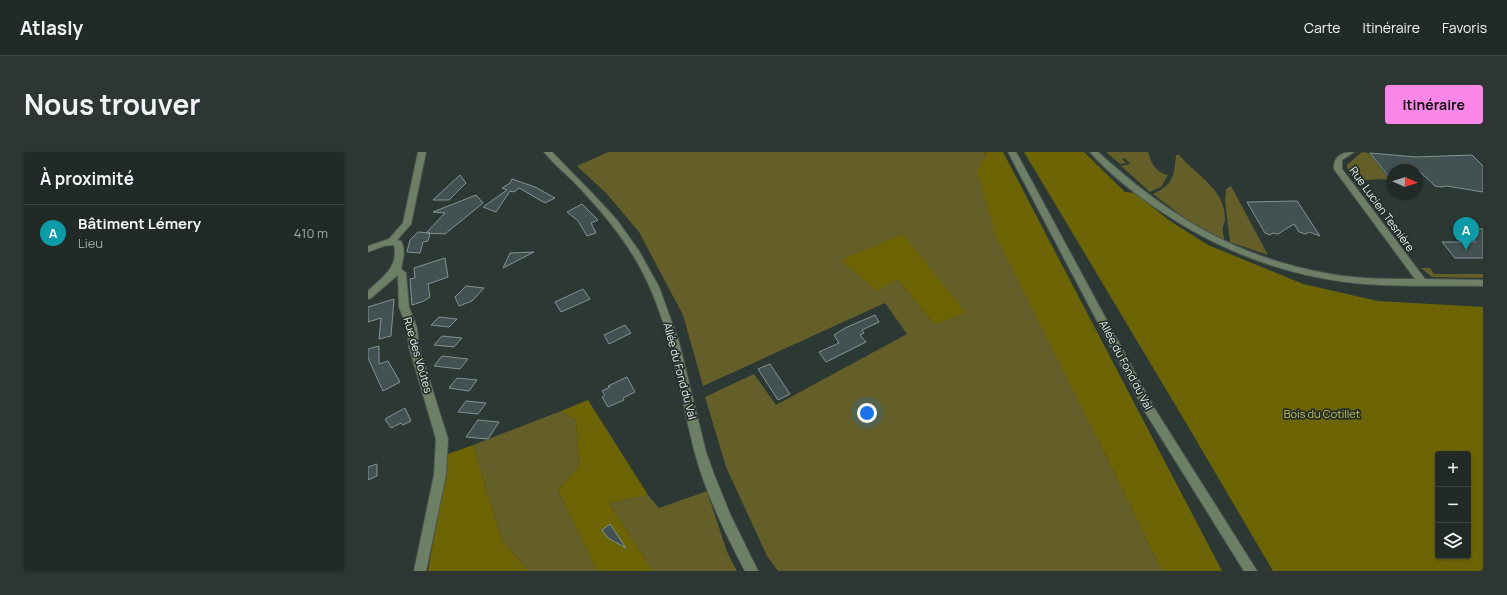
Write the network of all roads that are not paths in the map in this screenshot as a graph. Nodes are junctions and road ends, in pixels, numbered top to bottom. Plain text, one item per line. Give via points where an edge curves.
1 (422, 152) edge
2 (548, 152) edge
3 (1012, 152) edge
4 (1094, 152) edge
5 (1350, 152) edge
6 (392, 242) junction
7 (368, 249) edge
8 (396, 270) junction
9 (1422, 282) junction
10 (1483, 283) edge
11 (368, 296) edge
12 (420, 571) edge
13 (752, 571) edge
14 (1251, 571) edge

1 - 6 street via 407,224
2 - 13 street, Allée du Fond du Val via 588,191 610,217 647,271 672,333 704,463 723,513
3 - 14 street, Allée du Fond du Val via 1149,409
4 - 9 street via 1163,210 1206,237 1234,250 1286,267 1326,276 1365,281
5 - 9 street, Rue Lucien Tesnière via 1338,159 1338,169
6 - 7 street
6 - 8 street via 398,243 399,247
8 - 11 street
8 - 12 street, Rue des Voûtes via 402,273 404,307 442,439 440,475
9 - 10 street

